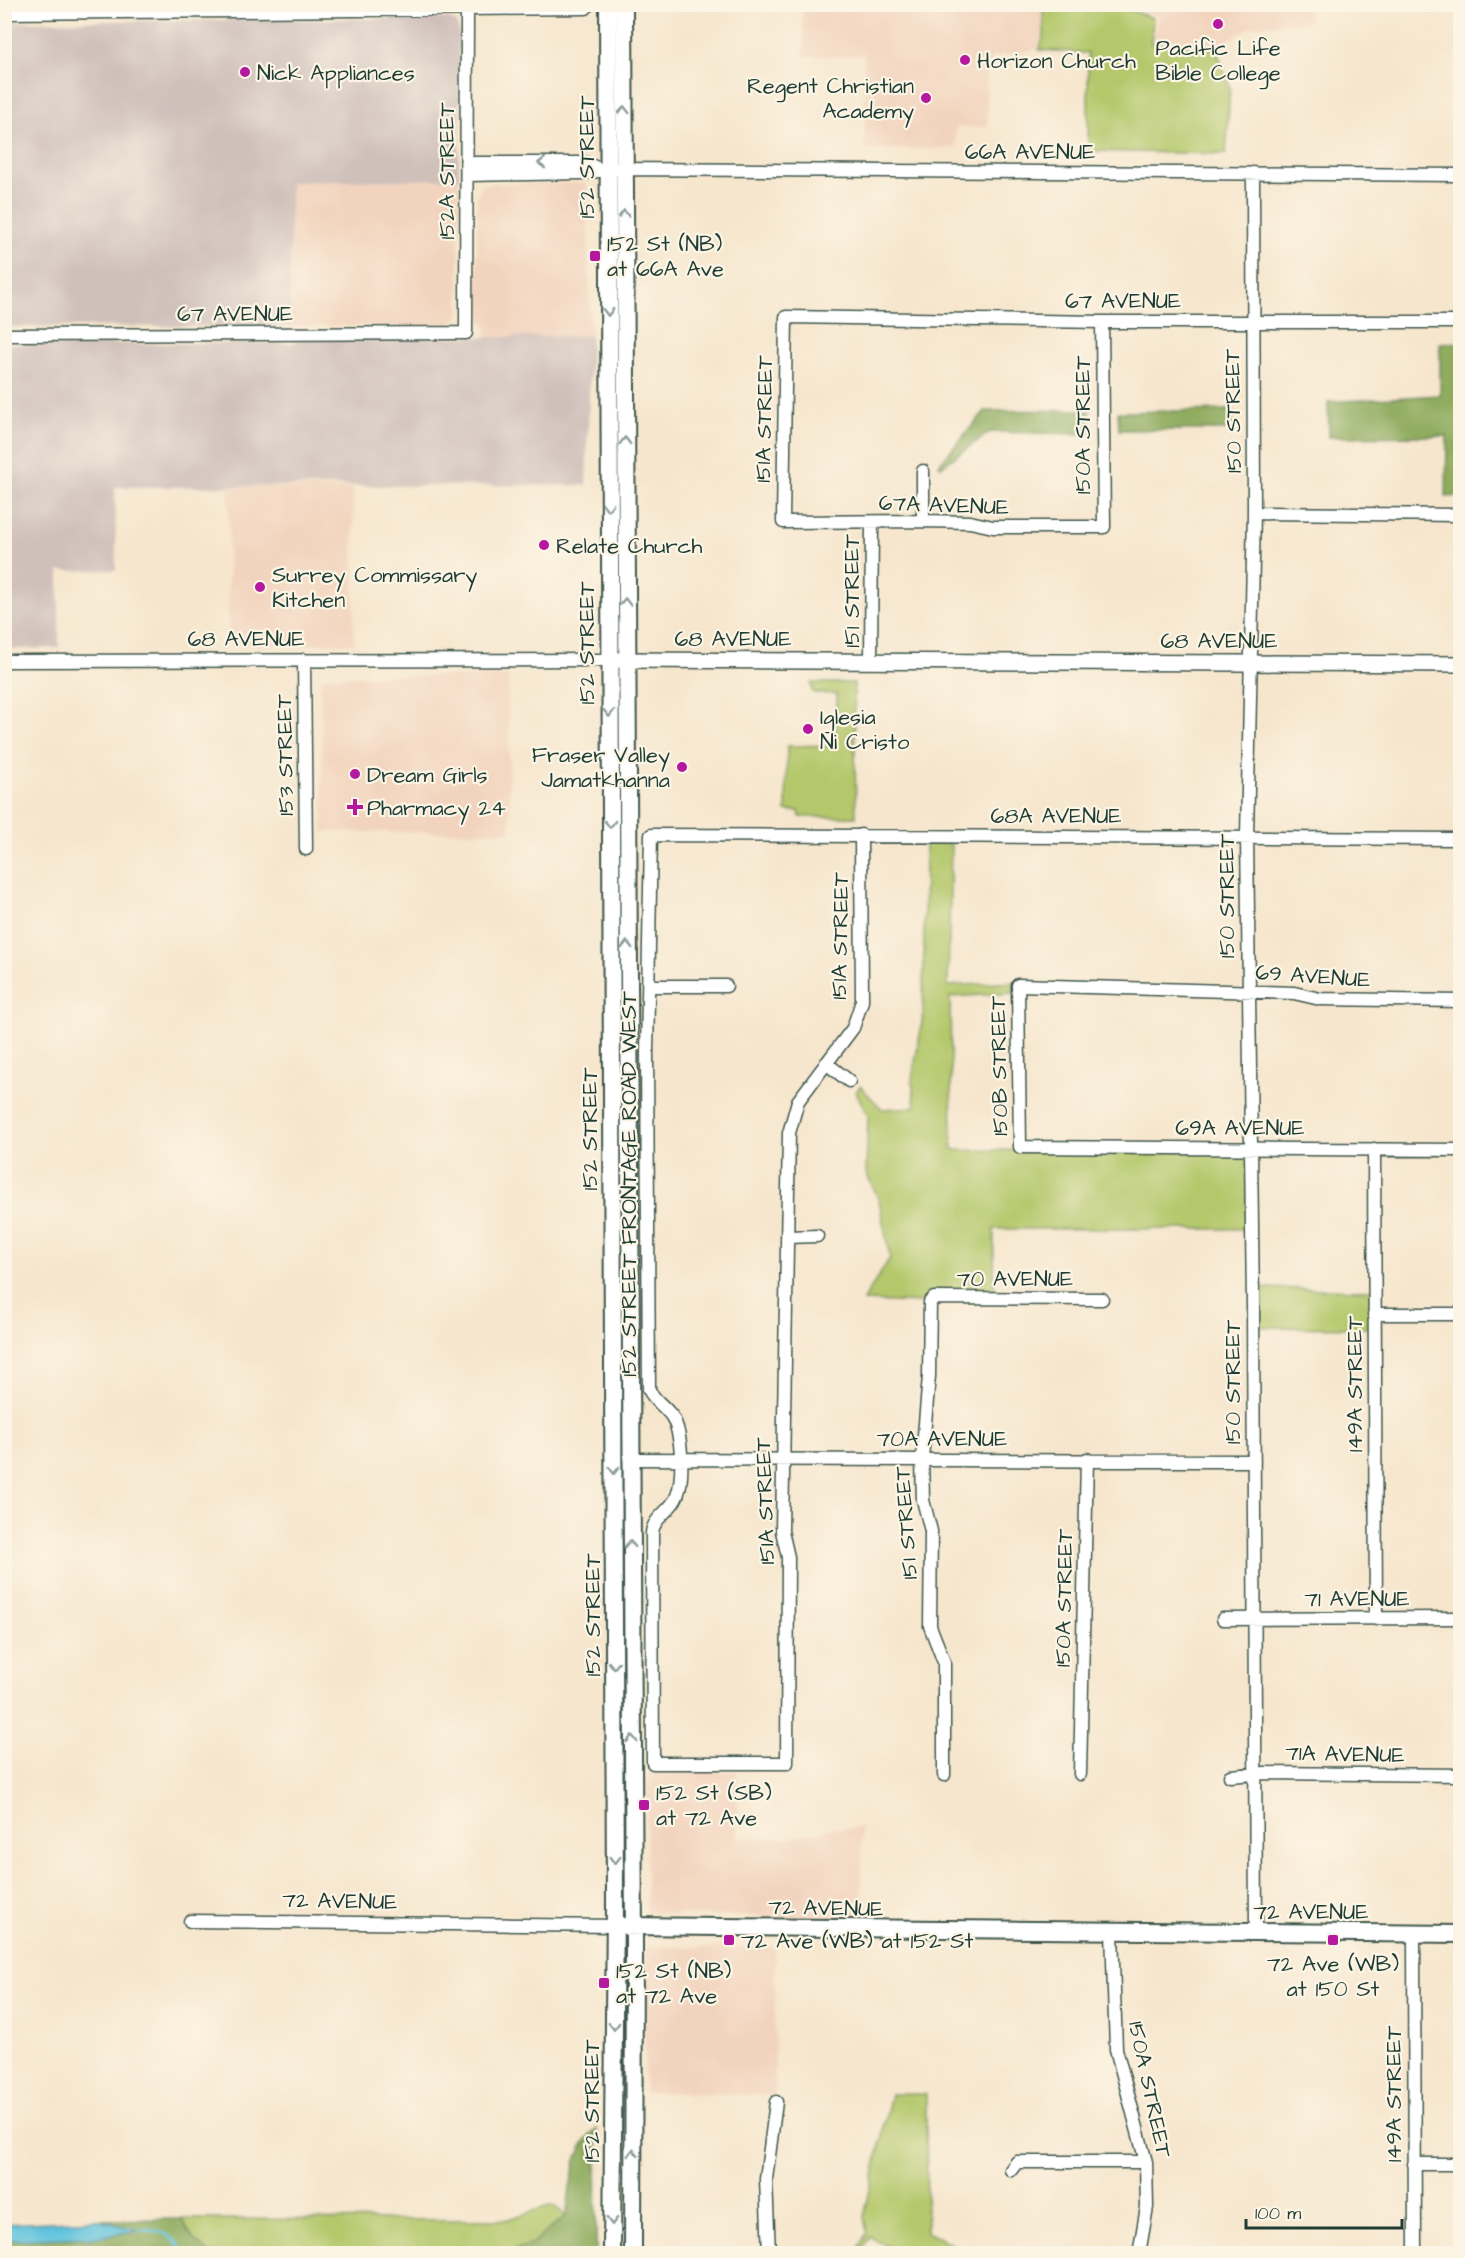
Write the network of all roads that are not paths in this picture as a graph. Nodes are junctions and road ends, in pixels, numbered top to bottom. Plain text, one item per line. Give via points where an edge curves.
1 (608, 4) edge
2 (624, 4) edge
3 (586, 8) dead end
4 (467, 9) junction
5 (4, 13) edge
6 (467, 169) junction
7 (611, 169) junction
8 (1253, 173) junction
9 (1461, 175) edge
10 (786, 317) joint
11 (1252, 321) junction
12 (1102, 322) junction
13 (1461, 322) edge
14 (466, 333) joint
15 (4, 334) edge
16 (922, 471) dead end
17 (1254, 513) junction
18 (1461, 515) edge
19 (923, 521) junction
20 (783, 522) joint
21 (872, 522) junction
22 (1104, 527) joint
23 (304, 660) junction
24 (617, 660) junction
25 (4, 661) edge
26 (871, 661) junction
27 (1250, 662) junction
28 (1461, 664) edge
29 (651, 835) joint
30 (861, 836) junction
31 (1246, 837) junction
32 (1461, 839) edge
33 (306, 849) dead end
34 (1018, 985) joint
35 (649, 986) junction
36 (726, 986) dead end
37 (1247, 991) junction
38 (1461, 1001) edge
39 (826, 1063) junction
40 (849, 1081) dead end
41 (1020, 1147) joint
42 (1251, 1148) junction
43 (1374, 1149) junction
44 (1461, 1150) edge
45 (817, 1236) dead end
46 (787, 1237) junction
47 (1102, 1299) dead end
48 (930, 1302) joint
49 (1374, 1314) junction
50 (1461, 1314) edge
51 (613, 1378) junction
52 (630, 1458) junction
53 (681, 1458) junction
54 (782, 1458) junction
55 (922, 1459) junction
56 (1087, 1459) junction
57 (1254, 1461) junction
58 (1461, 1618) edge
59 (1223, 1619) dead end
60 (1376, 1619) junction
61 (1254, 1620) junction
62 (787, 1764) joint
63 (1080, 1774) dead end
64 (944, 1775) dead end
65 (1461, 1775) edge
66 (1230, 1776) dead end
67 (1255, 1776) junction
68 (190, 1921) dead end
69 (615, 1926) junction
70 (634, 1926) junction
71 (1113, 1932) junction
72 (1256, 1933) junction
73 (1414, 1934) junction
74 (1461, 1934) edge
75 (776, 2102) dead end
76 (1146, 2162) junction
77 (1414, 2164) junction
78 (1461, 2164) edge
79 (1011, 2170) dead end
80 (612, 2253) edge
81 (633, 2253) edge
82 (769, 2253) edge
83 (1138, 2253) edge
84 (1415, 2253) edge

1 - 7 main road, 152 STREET
7 -> 2 main road, 152 STREET
3 - 4 street
4 - 5 street
4 - 6 street, 152A STREET
6 - 7 street, 66A AVENUE via 586,163
6 - 14 street, 152A STREET
7 - 8 street, 66A AVENUE
7 - 24 main road, 152 STREET
8 - 9 street, 66A AVENUE
8 - 11 street, 150 STREET
10 - 12 street, 67 AVENUE
10 - 20 street, 151A STREET
11 - 12 street, 67 AVENUE
11 - 13 street, 67 AVENUE
11 - 17 street, 150 STREET
12 - 22 street, 150A STREET
14 - 15 street, 67 AVENUE
16 - 19 street
17 - 18 street
17 - 27 street, 150 STREET
19 - 21 street, 67A AVENUE
19 - 22 street, 67A AVENUE via 970,522 993,527
20 - 21 street, 67A AVENUE
21 - 26 street, 151 STREET
23 - 24 street, 68 AVENUE
23 - 25 street, 68 AVENUE
23 - 33 street, 153 STREET
24 - 26 street, 68 AVENUE
24 -> 51 main road, 152 STREET
52 -> 24 main road, 152 STREET
26 - 27 street, 68 AVENUE
27 - 28 street, 68 AVENUE
27 - 31 street, 150 STREET
29 - 30 street, 68A AVENUE
29 - 35 street, 152 STREET FRONTAGE ROAD WEST
30 - 31 street, 68A AVENUE
30 - 39 street, 151A STREET via 862,1001 853,1028
31 - 32 street, 68A AVENUE
31 - 37 street, 150 STREET
34 - 37 street, 69 AVENUE
34 - 41 street, 150B STREET
35 - 36 street
35 - 53 street, 152 STREET FRONTAGE ROAD WEST via 649,1390 679,1428
37 - 38 street, 69 AVENUE via 1294,993 1320,999
37 - 42 street, 150 STREET
39 - 40 street
39 - 46 street, 151A STREET via 798,1101 789,1133
41 - 42 street, 69A AVENUE
42 - 43 street, 69A AVENUE
42 - 57 street, 150 STREET
43 - 44 street, 69A AVENUE
43 - 49 street, 149A STREET
45 - 46 street
46 - 54 street, 151A STREET
47 - 48 street, 70 AVENUE via 934,1298
48 - 55 street, 151 STREET
49 - 50 street
49 - 60 street, 149A STREET
51 - 52 main road via 620,1401 623,1450
51 -> 69 main road, 152 STREET
52 - 53 street, 70A AVENUE
70 -> 52 main road, 152 STREET
53 - 54 street, 70A AVENUE
53 - 62 street, 152 STREET FRONTAGE ROAD WEST via 679,1493 652,1525 653,1763
54 - 55 street, 70A AVENUE
54 - 62 street, 151A STREET via 782,1531 788,1557
55 - 56 street, 70A AVENUE
55 - 64 street, 151 STREET via 923,1500 931,1532 930,1626 944,1662
56 - 57 street, 70A AVENUE
56 - 63 street, 150A STREET
57 - 61 street, 150 STREET
58 - 60 street, 71 AVENUE
59 - 61 street
60 - 61 street, 71 AVENUE
61 - 67 street, 150 STREET
65 - 67 street, 71A AVENUE
66 - 67 street, 71A AVENUE
67 - 72 street, 150 STREET
68 - 69 street, 72 AVENUE
69 - 70 main road, 72 AVENUE
69 -> 80 main road, 152 STREET
70 - 71 main road, 72 AVENUE
81 -> 70 main road, 152 STREET
71 - 72 main road, 72 AVENUE
71 - 76 street, 150A STREET via 1116,2049
72 - 73 main road, 72 AVENUE
73 - 74 main road, 72 AVENUE
73 - 77 street, 149A STREET
75 - 82 street via 766,2179
76 - 79 street via 1017,2162
76 - 83 street, 150A STREET via 1147,2206
77 - 78 street
77 - 84 street, 149A STREET

